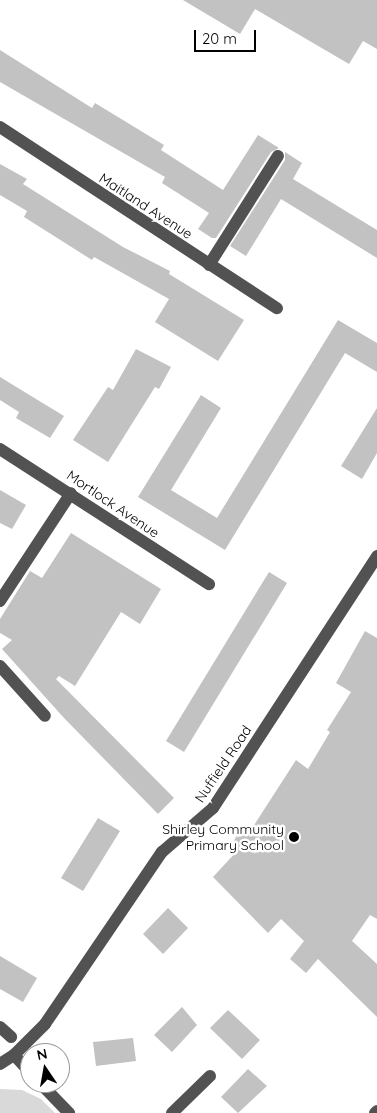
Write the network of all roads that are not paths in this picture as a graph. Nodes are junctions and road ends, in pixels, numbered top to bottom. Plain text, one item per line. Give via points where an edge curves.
1 (0, 127) edge
2 (278, 156) dead end
3 (209, 265) junction
4 (277, 308) dead end
5 (0, 449) edge
6 (71, 493) junction
7 (377, 556) edge
8 (209, 584) dead end
9 (0, 601) edge
10 (0, 666) edge
11 (45, 716) dead end
12 (0, 1027) edge
13 (11, 1037) dead end
14 (14, 1055) junction
15 (20, 1061) edge
16 (0, 1064) edge
17 (210, 1076) dead end
18 (50, 1093) edge
19 (69, 1113) edge
20 (172, 1113) edge

1 - 3 street, Maitland Avenue
2 - 3 street
3 - 4 street, Maitland Avenue
5 - 6 street, Mortlock Avenue
6 - 8 street, Mortlock Avenue
6 - 9 street
7 - 14 street, Nuffield Road via 214,808 162,852 45,1024
10 - 11 street
12 - 13 street
14 - 15 street
14 - 16 street, Nuffield Road
17 - 20 street
18 - 19 street

